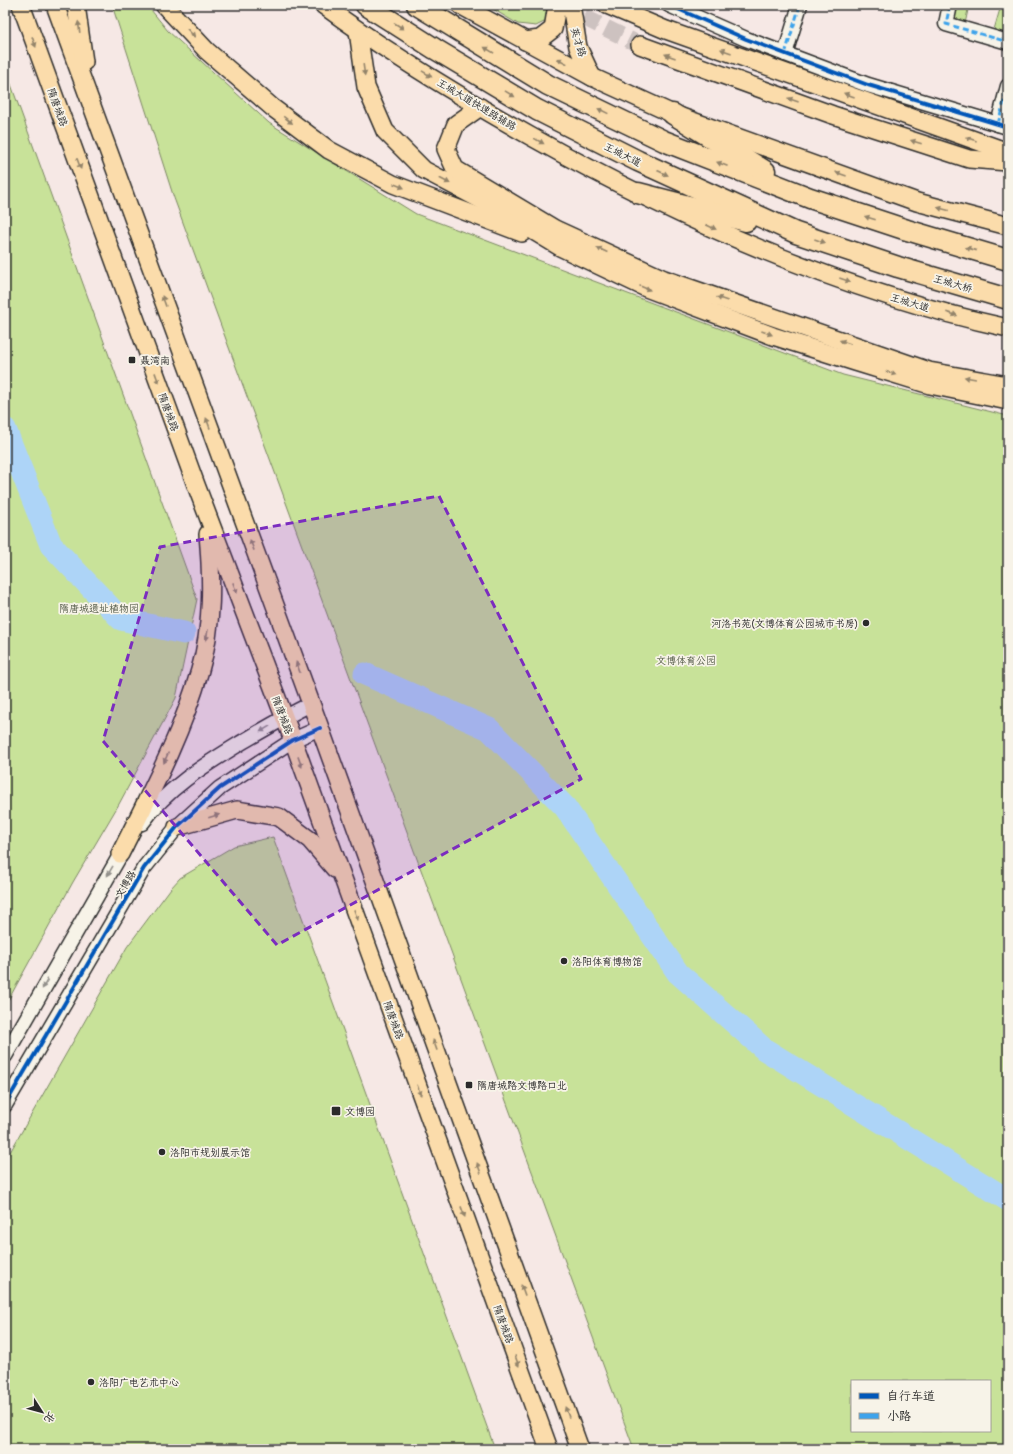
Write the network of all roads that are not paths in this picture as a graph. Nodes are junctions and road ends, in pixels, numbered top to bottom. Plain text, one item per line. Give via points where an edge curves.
1 (21, 5) edge
2 (55, 5) edge
3 (76, 5) edge
4 (164, 5) edge
5 (322, 5) edge
6 (366, 5) edge
7 (417, 5) edge
8 (460, 5) edge
9 (557, 5) edge
10 (571, 5) edge
11 (607, 5) edge
12 (669, 5) edge
13 (800, 5) edge
14 (950, 5) edge
15 (358, 31) junction
16 (525, 41) junction
17 (1008, 42) edge
18 (640, 45) tunnel mouth
19 (785, 54) junction
20 (592, 77) junction
21 (1008, 86) edge
22 (89, 94) junction
23 (480, 107) junction
24 (673, 114) junction
25 (1003, 126) edge
26 (1008, 152) edge
27 (1008, 162) edge
28 (638, 194) junction
29 (810, 198) junction
30 (1008, 226) edge
31 (796, 233) junction
32 (560, 247) junction
33 (1008, 260) edge
34 (898, 267) joint
35 (1008, 299) edge
36 (1008, 328) edge
37 (1008, 385) edge
38 (1008, 401) edge
39 (206, 512) junction
40 (311, 704) junction
41 (284, 717) junction
42 (320, 728) junction
43 (293, 740) junction
44 (177, 827) junction
45 (120, 854) junction
46 (342, 878) junction
47 (5, 1056) edge
48 (5, 1105) edge
49 (549, 1449) edge
50 (580, 1449) edge

1 -> 39 main road, 隋唐城路
2 - 22 main road
22 -> 3 main road
4 -> 32 main road via 213,56 272,108 330,150 393,184
5 - 15 main road, 王城大道快速路辅路
6 -> 31 highway, 王城大道 via 537,110 638,162
29 -> 7 highway via 664,141 548,85
8 - 16 main road
9 - 16 main road via 553,29 540,39
10 - 20 main road, 英才路 via 578,47
26 -> 11 main road via 666,30
12 - 19 street
13 - 19 street
14 - 17 street via 946,24
15 -> 23 main road, 王城大道快速路辅路
15 -> 32 main road via 366,87 385,131 424,170 487,203
20 -> 16 main road
27 -> 18 main road via 969,159 833,115
19 - 25 street via 868,84
20 - 24 main road
21 - 25 street
40 -> 22 main road
23 -> 28 main road, 王城大道快速路辅路
37 -> 23 main road via 929,371 664,279 555,229 455,169 446,149 456,124
24 - 29 highway
30 -> 24 main road via 917,202
28 - 31 highway
28 -> 36 main road, 王城大道 via 763,252 888,295
33 -> 29 highway
31 -> 34 highway, 王城大道
32 -> 38 main road via 646,288 773,336 930,385
34 - 35 highway, 王城大桥
39 -> 41 main road, 隋唐城路
39 -> 45 main road via 211,569 209,621 201,669 175,738
40 - 41 street, 文博路
40 - 42 main road
41 - 43 main road, 隋唐城路
41 -> 45 street, 文博路 via 198,769 153,807
42 - 43 street, 文博路
50 -> 42 main road
43 - 44 street, 文博路 via 220,788
43 -> 46 main road, 隋唐城路
44 -> 46 main road via 237,810 279,817 310,840
44 - 48 street, 文博路 via 144,868
45 -> 47 street, 文博路
46 -> 49 main road, 隋唐城路

